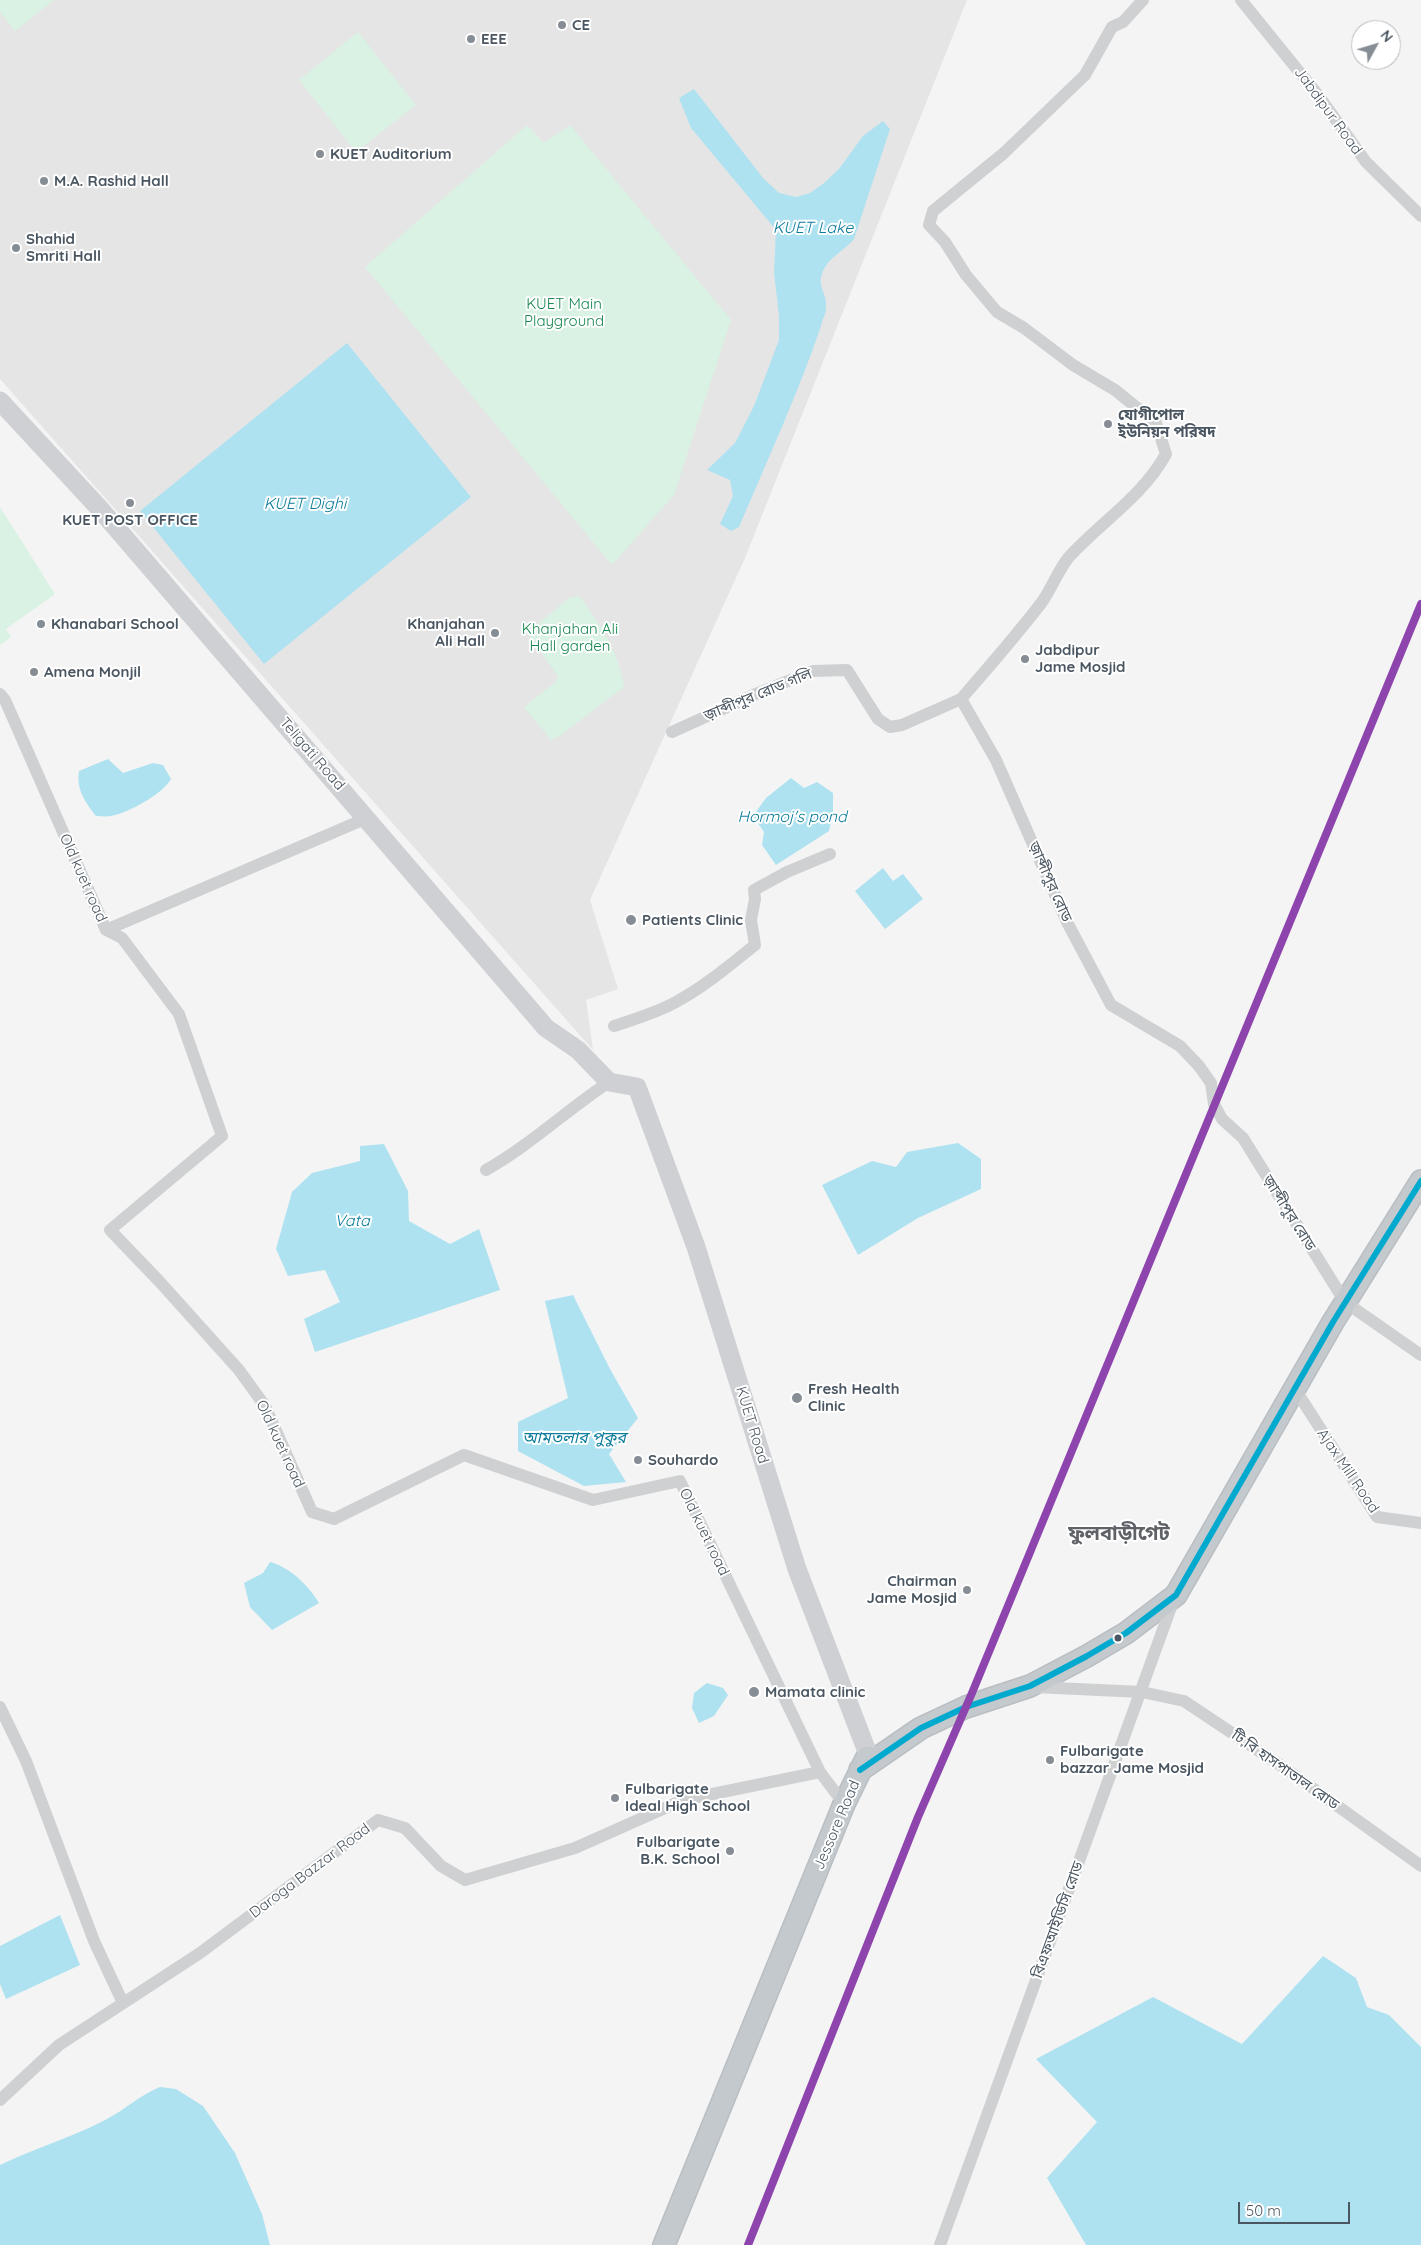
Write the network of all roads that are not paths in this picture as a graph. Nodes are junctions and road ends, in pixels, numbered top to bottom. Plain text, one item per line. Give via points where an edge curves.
1 (1143, 0) edge
2 (1241, 0) edge
3 (1421, 216) edge
4 (0, 401) edge
5 (0, 694) edge
6 (961, 699) junction
7 (672, 732) dead end
8 (367, 818) junction
9 (830, 854) dead end
10 (106, 930) junction
11 (614, 1026) dead end
12 (609, 1082) junction
13 (486, 1170) dead end
14 (1421, 1181) edge
15 (1345, 1302) junction
16 (1421, 1356) edge
17 (1295, 1389) junction
18 (1421, 1523) edge
19 (1176, 1595) junction
20 (1021, 1685) junction
21 (1142, 1692) junction
22 (0, 1707) edge
23 (867, 1761) junction
24 (820, 1772) junction
25 (844, 1804) junction
26 (1421, 1866) edge
27 (123, 2003) junction
28 (0, 2100) edge
29 (664, 2245) edge
30 (940, 2245) edge

1 - 6 street via 1123,22 1112,27 1085,75 1010,148 933,211 929,225 997,312 1115,390 1156,423 1166,454 1135,496 1068,558 1043,600
2 - 3 street, Jabdipur Road via 1318,95 1366,162
4 - 8 main road, Teligati Road via 100,509
5 - 10 street, Old kuet road
6 - 7 street, জ়াব্দীপুর রোড গলি via 902,725 890,727 878,719 847,670 813,671 758,692
6 - 15 street, জ়াব্দীপুর রোড via 996,760 1067,922 1111,1005 1180,1046 1199,1066 1211,1083 1214,1104 1222,1118 1243,1138
8 - 10 street
8 - 12 main road, Teligati Road via 546,1028 578,1050
9 - 11 street via 754,890 751,920 755,946 676,1002
10 - 24 street, Old kuet road via 122,938 179,1014 222,1136 110,1230 240,1370 265,1406 312,1512 334,1519 464,1455 593,1500 680,1482
12 - 13 street via 512,1156
12 - 23 main road, KUET Road via 637,1087 696,1247 797,1569
14 - 15 highway
15 - 16 street
15 - 17 highway
17 - 18 street, Ajax Mill Road via 1377,1517
17 - 19 highway
19 - 20 highway via 1126,1633 1087,1656
19 - 21 street, বিএফআইডিসি রোড
20 - 21 street, টি,বি হাসপাতাল রোড
20 - 23 highway via 972,1693 928,1711
21 - 26 street, টি,বি হাসপাতাল রোড via 1184,1701
21 - 30 street, বিএফআইডিসি রোড
22 - 27 street via 26,1761 94,1941
23 - 25 highway, Jessore Road
24 - 25 street, Old kuet road
24 - 27 street, Daroga Bazzar Road via 683,1800 576,1848 465,1880 441,1866 405,1828 378,1820 200,1953
25 - 29 highway, Jessore Road
27 - 28 street, Daroga Bazzar Road via 59,2045

